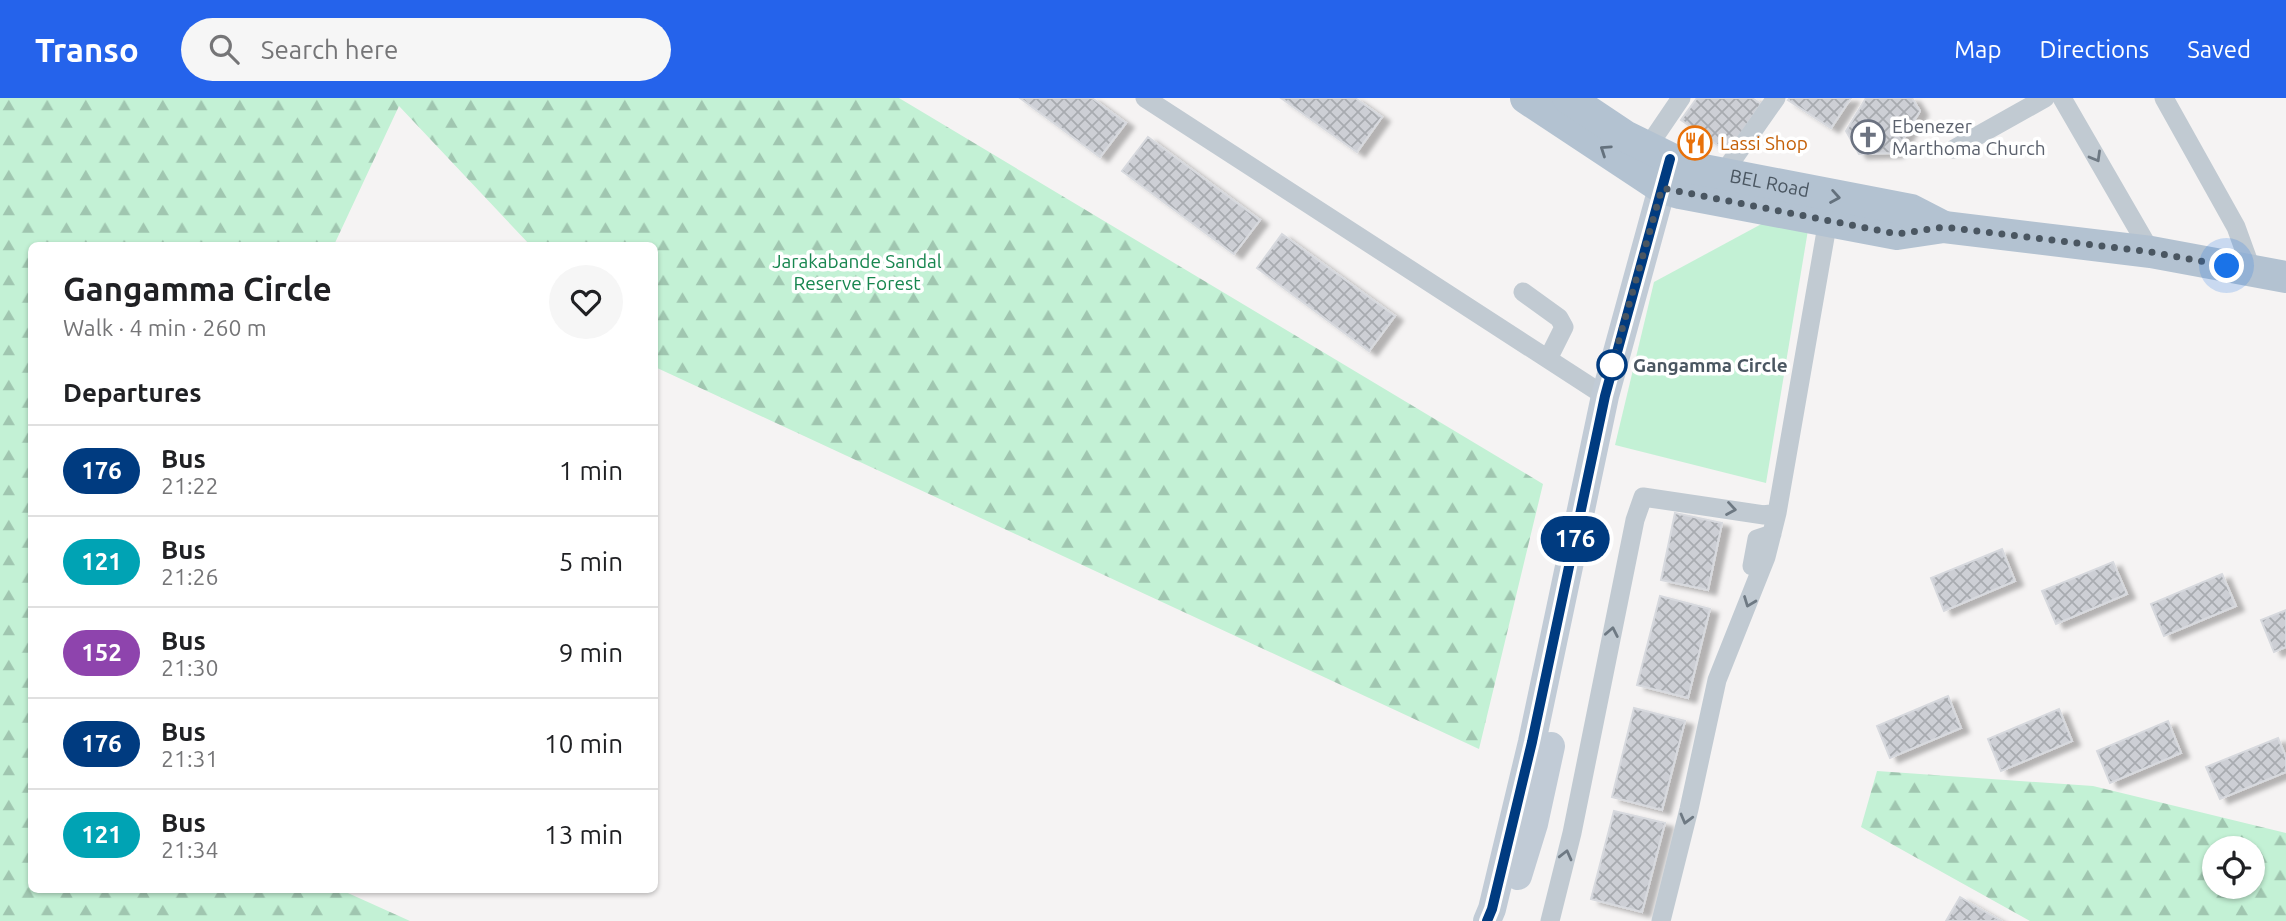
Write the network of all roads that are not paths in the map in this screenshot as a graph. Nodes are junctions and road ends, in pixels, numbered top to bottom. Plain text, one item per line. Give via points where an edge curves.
1 (1145, 98) edge
2 (1526, 98) edge
3 (1568, 98) edge
4 (1681, 98) edge
5 (1776, 98) edge
6 (2045, 98) edge
7 (2062, 98) edge
8 (2164, 98) edge
9 (1954, 149) dead end
10 (1669, 171) junction
11 (1722, 175) junction
12 (1822, 219) junction
13 (1944, 227) junction
14 (2151, 252) junction
15 (2252, 271) junction
16 (2286, 277) edge
17 (1523, 292) dead end
18 (1548, 359) junction
19 (1605, 396) junction
20 (1771, 514) junction
21 (1772, 534) junction
22 (1752, 566) dead end
23 (1487, 921) edge
24 (1501, 921) edge
25 (1550, 921) edge
26 (1661, 921) edge

1 - 18 street
10 -> 2 main road
3 - 10 main road, BEL Road
4 - 10 street
5 - 11 street
6 - 9 street
7 -> 14 street
8 - 15 street via 2236,227
10 - 11 main road, BEL Road
10 - 12 main road, BEL Road
10 - 19 main road
10 - 24 main road via 1534,824
11 -> 13 main road, BEL Road via 1911,210
12 - 13 main road, BEL Road via 1897,234
12 - 20 street
13 - 14 main road, BEL Road
14 - 15 main road, BEL Road
15 - 16 main road, BEL Road
17 - 18 street via 1559,318 1564,327
18 - 19 street
19 - 23 main road via 1532,742
20 - 21 street
25 -> 20 street via 1634,520 1643,497
21 - 22 street via 1757,539
21 -> 26 street via 1717,680

